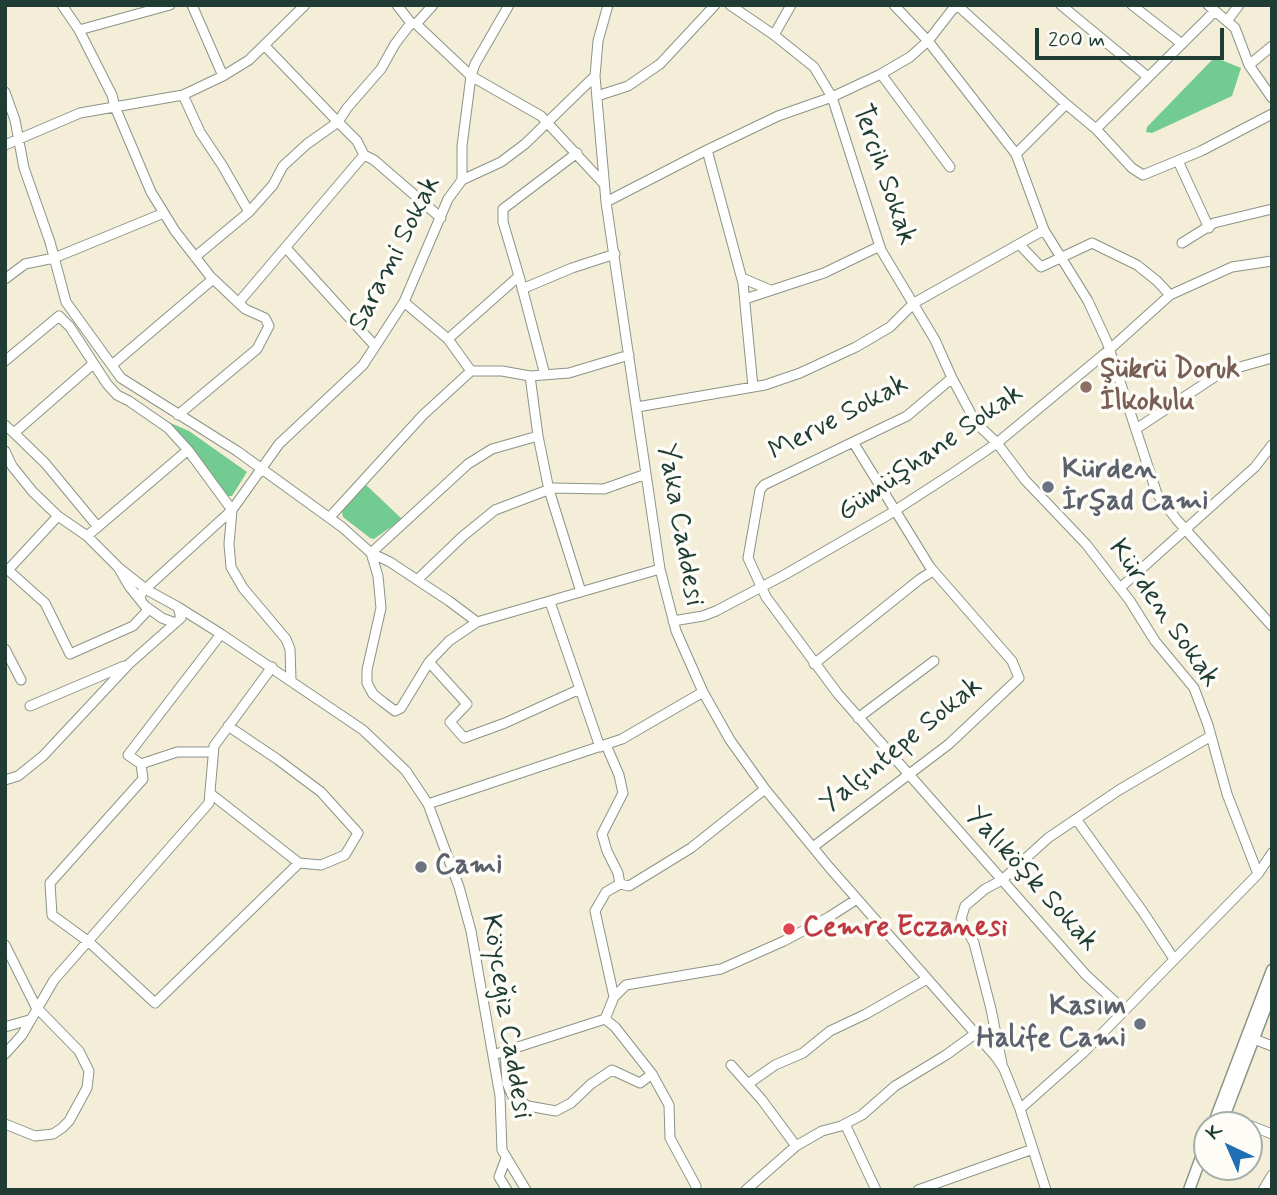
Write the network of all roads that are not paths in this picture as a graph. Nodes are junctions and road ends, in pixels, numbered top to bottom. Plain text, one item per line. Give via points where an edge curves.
1 (62, 5) edge
2 (170, 5) edge
3 (191, 5) edge
4 (287, 5) edge
5 (305, 5) edge
6 (397, 5) edge
7 (433, 5) edge
8 (509, 5) edge
9 (608, 5) edge
10 (715, 5) edge
11 (730, 5) edge
12 (791, 5) edge
13 (894, 5) edge
14 (957, 5) edge
15 (1061, 5) edge
16 (1132, 5) edge
17 (1239, 5) edge
18 (1212, 8) edge
19 (295, 15) junction
20 (1227, 21) junction
21 (413, 24) junction
22 (79, 30) junction
23 (774, 35) junction
24 (928, 41) junction
25 (1182, 44) junction
26 (265, 46) junction
27 (1272, 47) edge
28 (1249, 65) junction
29 (881, 74) junction
30 (223, 76) junction
31 (471, 76) junction
32 (595, 76) junction
33 (1148, 77) junction
34 (5, 92) edge
35 (183, 95) junction
36 (597, 96) junction
37 (832, 97) junction
38 (1272, 98) edge
39 (1066, 104) junction
40 (115, 107) junction
41 (1272, 114) edge
42 (338, 122) junction
43 (547, 123) junction
44 (1096, 129) junction
45 (19, 139) junction
46 (5, 145) edge
47 (707, 150) junction
48 (1016, 153) junction
49 (364, 155) junction
50 (602, 155) junction
51 (580, 156) junction
52 (1178, 161) junction
53 (950, 167) dead end
54 (462, 180) junction
55 (606, 189) junction
56 (606, 202) junction
57 (1272, 209) edge
58 (249, 212) junction
59 (164, 213) junction
60 (440, 218) junction
61 (1209, 228) junction
62 (1044, 230) junction
63 (1182, 243) dead end
64 (1019, 244) junction
65 (880, 246) junction
66 (286, 248) junction
67 (615, 254) junction
68 (195, 257) junction
69 (1061, 257) junction
70 (54, 258) junction
71 (1272, 261) edge
72 (519, 276) junction
73 (742, 278) junction
74 (5, 279) edge
75 (213, 279) junction
76 (522, 289) junction
77 (770, 290) junction
78 (1170, 295) junction
79 (746, 299) junction
80 (239, 302) junction
81 (404, 302) junction
82 (914, 303) junction
83 (70, 307) junction
84 (58, 316) junction
85 (448, 340) junction
86 (375, 346) junction
87 (1109, 350) junction
88 (629, 355) junction
89 (1272, 358) edge
90 (5, 360) edge
91 (93, 364) junction
92 (112, 365) junction
93 (471, 371) junction
94 (545, 375) junction
95 (530, 376) junction
96 (952, 378) junction
97 (753, 387) junction
98 (637, 407) junction
99 (178, 415) junction
100 (5, 425) edge
101 (1136, 429) junction
102 (14, 433) junction
103 (538, 436) junction
104 (853, 442) junction
105 (997, 443) junction
106 (1272, 445) edge
107 (188, 450) junction
108 (5, 451) edge
109 (12, 466) junction
110 (261, 470) junction
111 (5, 474) edge
112 (646, 474) junction
113 (549, 490) junction
114 (232, 510) junction
115 (895, 510) junction
116 (58, 516) junction
117 (329, 518) junction
118 (98, 527) junction
119 (1185, 529) junction
120 (87, 536) junction
121 (371, 553) junction
122 (118, 567) junction
123 (660, 569) junction
124 (933, 571) junction
125 (7, 572) edge
126 (161, 574) junction
127 (417, 580) junction
128 (761, 587) junction
129 (1120, 589) junction
130 (146, 590) junction
131 (581, 592) junction
132 (159, 596) junction
133 (550, 602) junction
134 (178, 607) junction
135 (149, 609) junction
136 (1269, 619) edge
137 (673, 621) junction
138 (176, 622) junction
139 (477, 622) junction
140 (205, 624) junction
141 (221, 634) junction
142 (152, 643) junction
143 (5, 649) edge
144 (934, 661) dead end
145 (429, 662) junction
146 (129, 664) junction
147 (814, 664) junction
148 (272, 667) junction
149 (21, 680) dead end
150 (291, 680) junction
151 (580, 689) junction
152 (703, 692) junction
153 (30, 706) dead end
154 (858, 718) junction
155 (228, 726) junction
156 (1211, 736) junction
157 (603, 746) junction
158 (213, 752) junction
159 (141, 764) junction
160 (908, 775) junction
161 (5, 780) edge
162 (765, 789) junction
163 (211, 794) junction
164 (428, 804) junction
165 (1076, 819) junction
166 (813, 848) junction
167 (1272, 853) edge
168 (299, 863) junction
169 (1258, 874) junction
170 (1002, 880) junction
171 (620, 884) junction
172 (857, 899) junction
173 (89, 942) junction
174 (5, 945) edge
175 (5, 953) edge
176 (1174, 959) junction
177 (1272, 970) edge
178 (927, 979) junction
179 (1272, 991) edge
180 (614, 997) junction
181 (36, 1007) junction
182 (1125, 1010) junction
183 (606, 1019) junction
184 (29, 1020) junction
185 (5, 1027) edge
186 (975, 1034) junction
187 (1254, 1039) junction
188 (1272, 1046) edge
189 (505, 1051) junction
190 (5, 1055) edge
191 (493, 1055) junction
192 (731, 1065) dead end
193 (1003, 1069) junction
194 (652, 1074) junction
195 (748, 1084) junction
196 (1020, 1109) junction
197 (1218, 1111) edge
198 (1226, 1111) edge
199 (5, 1124) edge
200 (845, 1124) junction
201 (796, 1146) junction
202 (1033, 1149) junction
203 (506, 1157) junction
204 (1272, 1175) edge
205 (757, 1180) junction
206 (507, 1190) edge
207 (526, 1190) edge
208 (696, 1190) edge
209 (746, 1190) edge
210 (764, 1190) edge
211 (876, 1190) edge
212 (918, 1190) edge
213 (1046, 1190) edge
214 (1263, 1190) edge

1 - 22 street
2 - 22 street
3 - 30 street
4 - 19 street
5 - 19 street
6 - 21 street
7 - 21 street
8 - 31 street, Sarami Sokak
9 - 32 street, Yaka Caddesi
10 - 36 street via 660,64 628,86
11 - 23 street, Tercih Sokak
12 - 23 street
13 - 24 street
14 - 24 street
14 - 39 street
15 - 33 street
16 - 25 street
17 - 20 street
18 - 20 street
18 - 25 street
19 - 26 street
20 - 28 street via 1236,28
21 - 31 street
21 - 42 street
22 - 40 street
23 - 37 street, Tercih Sokak via 814,67
24 - 29 street
24 - 48 street
25 - 33 street
26 - 30 street
26 - 42 street
27 - 28 street
28 - 38 street
29 - 37 street
29 - 53 street
30 - 35 street
31 - 43 street via 528,107
31 - 54 street, Sarami Sokak
32 - 36 street, Yaka Caddesi
32 - 43 street
33 - 44 street
34 - 45 street
35 - 40 street
35 - 58 street
36 - 50 street, Yaka Caddesi
37 - 47 street via 778,116
37 - 65 street, Tercih Sokak
39 - 44 street
39 - 48 street
40 - 45 street via 80,113
40 - 59 street via 150,192
41 - 52 street
42 - 49 street
42 - 58 street via 283,166 274,185
43 - 51 street
43 - 54 street via 501,162
44 - 52 street via 1143,175
45 - 46 street
45 - 70 street
47 - 56 street
47 - 73 street
48 - 62 street
49 - 60 street
49 - 66 street
50 - 51 street via 595,161
50 - 55 street, Yaka Caddesi
51 - 55 street
51 - 72 street via 503,209
52 - 61 street
54 - 60 street, Sarami Sokak
55 - 56 street, Yaka Caddesi
56 - 67 street, Yaka Caddesi
57 - 61 street
58 - 68 street
59 - 68 street
59 - 70 street
60 - 81 street, Sarami Sokak
61 - 63 street
62 - 64 street
62 - 69 street
64 - 69 street via 1041,267
64 - 82 street
65 - 77 street via 824,273
65 - 82 street, Tercih Sokak
66 - 80 street
66 - 86 street
67 - 76 street
67 - 88 street, Yaka Caddesi
68 - 75 street
69 - 78 street via 1092,243 1138,265
69 - 87 street via 1088,301
70 - 74 street via 25,264
70 - 83 street
71 - 78 street, Gümüşhane Sokak via 1232,267
72 - 76 street
72 - 85 street
73 - 77 street
73 - 79 street
75 - 80 street
75 - 92 street
76 - 94 street
77 - 79 street
78 - 87 street, Gümüşhane Sokak
79 - 97 street
80 - 99 street via 265,318 269,326 257,349
81 - 85 street
81 - 86 street, Sarami Sokak
82 - 96 street, Kürden Sokak
82 - 97 street via 890,327 856,347 800,373
83 - 84 street
83 - 92 street
84 - 90 street
84 - 91 street
85 - 93 street
86 - 110 street, Sarami Sokak via 363,365 279,444
87 - 101 street
87 - 105 street, Gümüşhane Sokak
88 - 94 street via 569,373
88 - 98 street, Yaka Caddesi
89 - 101 street via 1222,372
91 - 102 street
91 - 107 street via 117,395 168,428
92 - 99 street via 121,378
93 - 95 street
93 - 117 street via 423,415
94 - 95 street
95 - 103 street
96 - 104 street, Merve Sokak via 907,416
96 - 105 street, Kürden Sokak via 976,424
97 - 98 street
98 - 112 street, Yaka Caddesi
99 - 110 street
100 - 102 street
101 - 119 street via 1157,494
102 - 118 street
103 - 113 street
103 - 121 street via 492,449 468,464
104 - 115 street
104 - 128 street, Merve Sokak via 760,489 748,558
105 - 115 street, Gümüşhane Sokak
105 - 129 street, Kürden Sokak
106 - 119 street via 1255,467
107 - 114 street
107 - 118 street
108 - 109 street
109 - 111 street
109 - 116 street
110 - 114 street, Sarami Sokak
110 - 117 street
112 - 113 street via 604,489
112 - 123 street, Yaka Caddesi
113 - 127 street via 495,510
113 - 131 street
114 - 126 street, Sarami Sokak
114 - 150 street via 231,567 286,639
115 - 124 street
115 - 128 street, Gümüşhane Sokak
116 - 120 street
116 - 125 street
117 - 121 street
118 - 120 street
119 - 129 street
119 - 136 street
120 - 122 street
121 - 127 street
121 - 145 street via 382,608 367,683 373,694 395,711
122 - 130 street
122 - 135 street
123 - 131 street
123 - 137 street, Yaka Caddesi
124 - 147 street
124 - 160 street, Yalçıntepe Sokak via 1012,661 1019,678 949,744
125 - 135 street via 45,603 70,654 129,628
126 - 130 street, Sarami Sokak
126 - 132 street
127 - 139 street
128 - 137 street, Gümüşhane Sokak via 716,611
128 - 147 street, Yalıköşk Sokak
129 - 156 street, Kürden Sokak via 1194,688
130 - 132 street, Köyceğiz Caddesi
130 - 135 street via 140,596
131 - 133 street
132 - 134 street, Köyceğiz Caddesi
133 - 139 street
133 - 151 street
134 - 138 street via 181,615
134 - 140 street, Köyceğiz Caddesi
135 - 138 street, Köyceğiz Caddesi
135 - 142 street via 159,627
137 - 152 street, Yaka Caddesi
138 - 140 street, Köyceğiz Caddesi
138 - 142 street
139 - 145 street
140 - 141 street, Köyceğiz Caddesi
141 - 148 street, Köyceğiz Caddesi
141 - 159 street via 128,755
142 - 146 street
143 - 149 street
144 - 154 street
145 - 151 street via 467,704 450,722 464,738
146 - 153 street
146 - 161 street via 43,756 19,776
147 - 154 street, Yalıköşk Sokak
148 - 150 street, Köyceğiz Caddesi
148 - 155 street
150 - 164 street, Köyceğiz Caddesi via 363,730 406,771
151 - 157 street
152 - 157 street
152 - 162 street, Yaka Caddesi
154 - 160 street, Yalıköşk Sokak
155 - 158 street
155 - 168 street via 321,792 358,833 345,855 321,865
156 - 165 street
156 - 169 street, Kürden Sokak via 1227,794
157 - 164 street
157 - 171 street via 623,793 602,834
158 - 159 street via 177,752
158 - 163 street
159 - 173 street via 143,779 50,883 52,915
160 - 166 street, Yalçıntepe Sokak
160 - 170 street, Yalıköşk Sokak
162 - 166 street, Yaka Caddesi
162 - 171 street via 691,848 629,886
163 - 168 street
163 - 173 street via 209,803
164 - 191 street, Köyceğiz Caddesi via 471,931
165 - 170 street
165 - 176 street
166 - 172 street, Yaka Caddesi
167 - 169 street
168 - 173 street via 155,1003
169 - 176 street
170 - 182 street, Yalıköşk Sokak via 1086,975
170 - 193 street via 965,906 961,919 974,943
171 - 180 street via 606,892 595,911
172 - 178 street, Yaka Caddesi
172 - 180 street via 721,970 626,985
173 - 181 street via 54,979
174 - 175 street
174 - 181 street
176 - 182 street
177 - 197 main road
178 - 186 street, Yaka Caddesi
178 - 195 street via 830,1031 803,1053
179 - 187 main road
180 - 183 street
181 - 184 street
181 - 199 street via 83,1056 89,1071 87,1088 69,1122 53,1134 35,1136
182 - 196 street
183 - 189 street
183 - 194 street
184 - 185 street
184 - 190 street
186 - 193 street, Yaka Caddesi
186 - 200 street
187 - 188 street
187 - 198 main road
189 - 191 street
189 - 194 street via 507,1083 513,1097 528,1106 556,1111 612,1070 640,1083
191 - 203 street, Köyceğiz Caddesi
192 - 195 street
193 - 196 street, Yaka Caddesi
194 - 208 street via 669,1105 670,1138
195 - 201 street
196 - 202 street, Yaka Caddesi
200 - 201 street
200 - 211 street
201 - 205 street
202 - 212 street
202 - 213 street, Yaka Caddesi
203 - 206 street via 499,1177
203 - 207 street, Köyceğiz Caddesi
204 - 214 street
205 - 209 street
205 - 210 street

